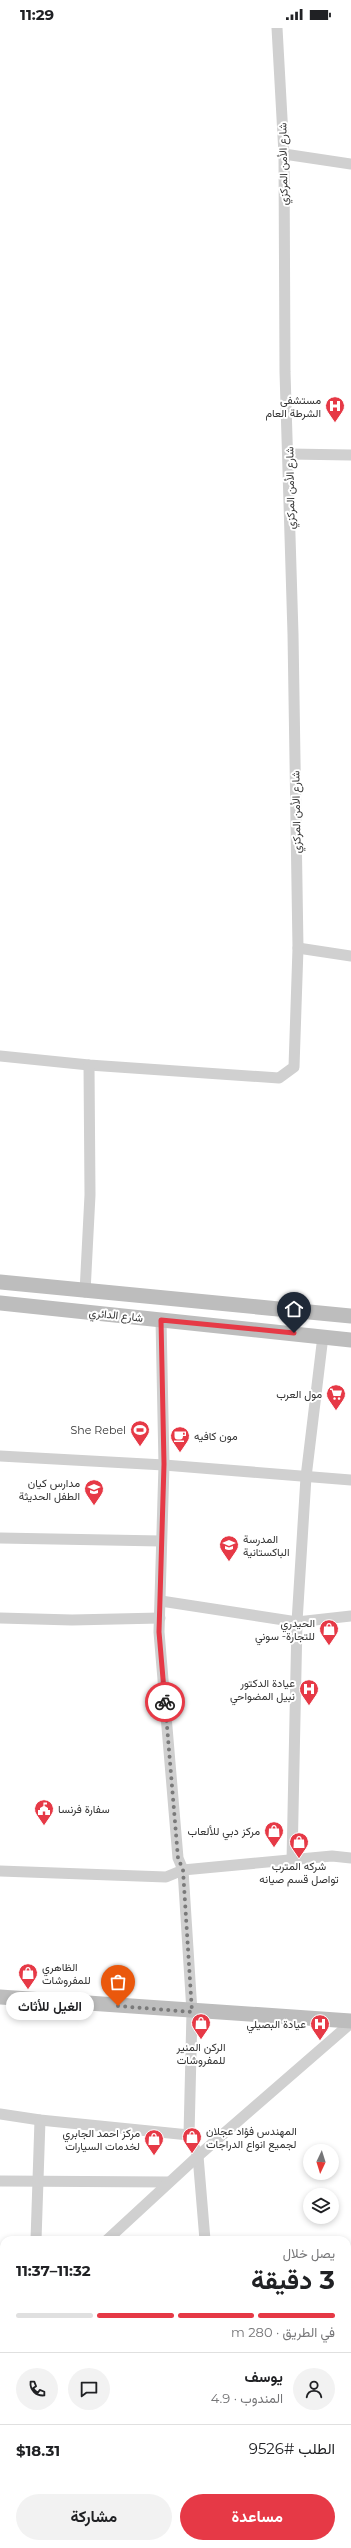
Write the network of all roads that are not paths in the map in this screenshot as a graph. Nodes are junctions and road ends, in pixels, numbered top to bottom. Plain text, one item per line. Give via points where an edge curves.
1 (277, 28) edge
2 (284, 154) junction
3 (351, 164) edge
4 (289, 454) junction
5 (351, 455) edge
6 (298, 948) junction
7 (351, 956) edge
8 (0, 1056) edge
9 (89, 1065) junction
10 (0, 1282) edge
11 (85, 1292) junction
12 (0, 1303) edge
13 (351, 1316) edge
14 (161, 1320) junction
15 (323, 1336) junction
16 (351, 1340) edge
17 (0, 1456) edge
18 (164, 1464) junction
19 (306, 1477) junction
20 (351, 1480) edge
21 (0, 1538) edge
22 (161, 1541) junction
23 (161, 1601) junction
24 (351, 1616) edge
25 (0, 1618) edge
26 (160, 1618) junction
27 (297, 1622) junction
28 (351, 1858) edge
29 (292, 1861) junction
30 (183, 1870) junction
31 (0, 1871) edge
32 (0, 1997) edge
33 (192, 2012) junction
34 (351, 2022) edge
35 (0, 2114) edge
36 (40, 2120) junction
37 (189, 2135) junction
38 (198, 2156) junction
39 (0, 2181) edge
40 (38, 2182) junction
41 (169, 2182) junction
42 (36, 2236) edge
43 (111, 2236) edge
44 (205, 2236) edge

1 - 2 street, شارع الأمن المركزي
2 - 3 street
2 - 4 street, شارع الأمن المركزي via 285,372
4 - 5 street
4 - 6 street, شارع الأمن المركزي
6 - 7 street
6 - 9 street, شارع الأمن المركزي via 294,1067 279,1078
8 - 9 street
9 - 11 street via 90,1195
10 - 11 main road, شارع الدائري
11 - 13 main road, شارع الدائري
12 - 14 main road, شارع الدائري
14 - 15 main road, شارع الدائري
14 - 18 street
15 - 16 main road, شارع الدائري
15 - 19 street
17 - 18 street
18 - 19 street
18 - 22 street
19 - 20 street
19 - 27 street
21 - 22 street
22 - 23 street
23 - 26 street
23 - 27 street
24 - 27 street
25 - 26 street
26 - 30 street via 178,1858
27 - 29 street
28 - 29 street via 332,1856
29 - 30 street
30 - 31 street via 166,1877
30 - 33 street
32 - 33 main road
33 - 34 main road
33 - 37 street
34 - 38 street
35 - 36 street
36 - 37 street
36 - 40 street
37 - 38 street
38 - 41 street
38 - 44 street
39 - 40 street
40 - 41 street
40 - 42 street
41 - 43 street

